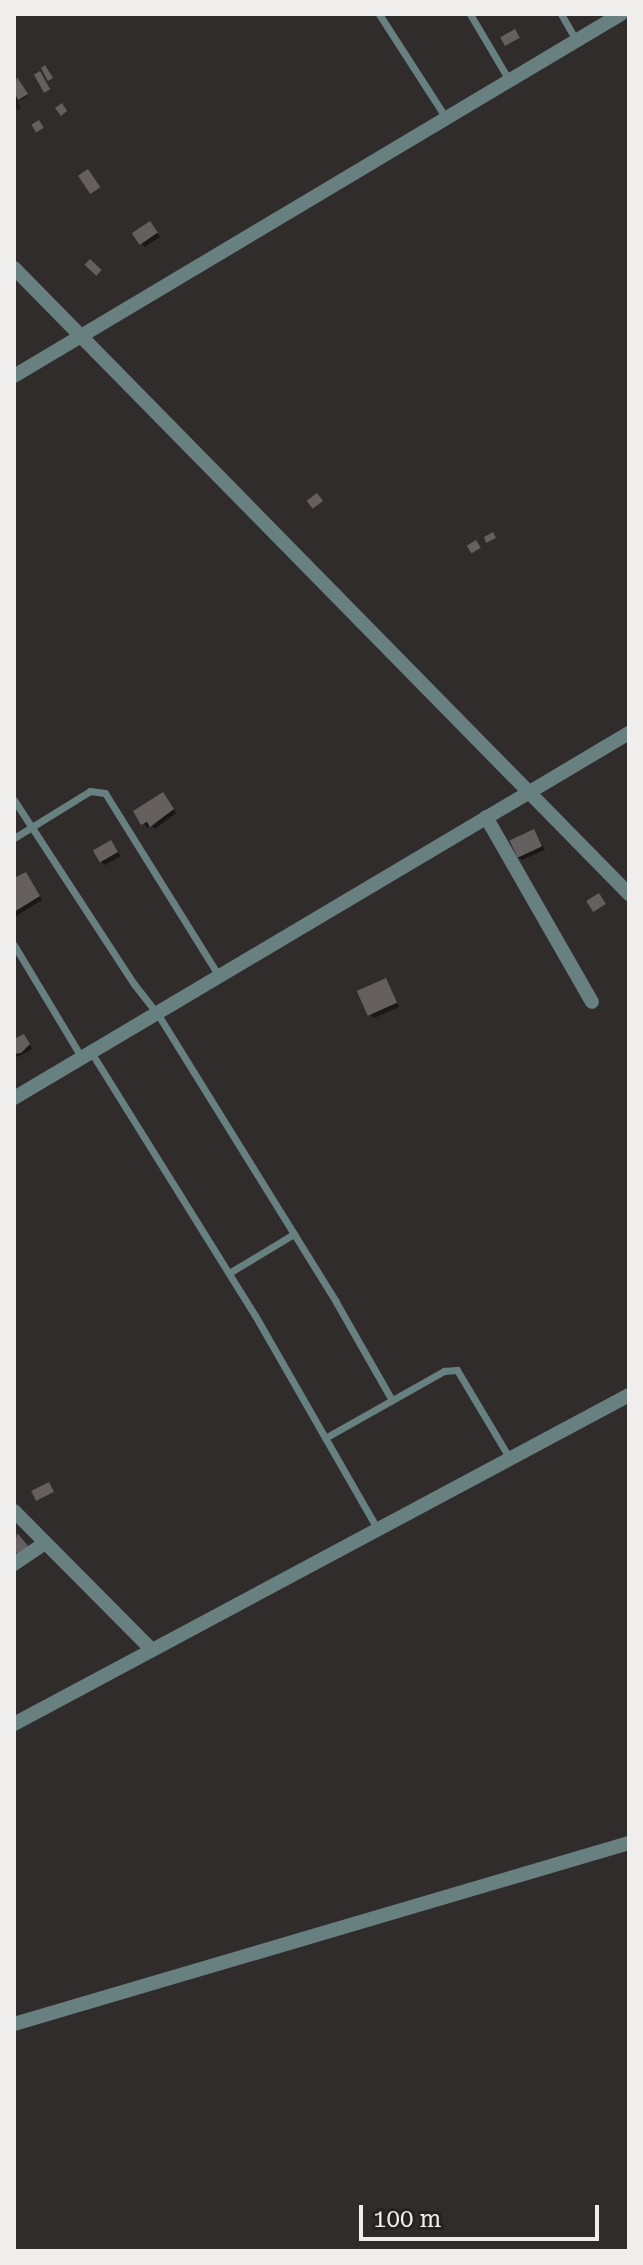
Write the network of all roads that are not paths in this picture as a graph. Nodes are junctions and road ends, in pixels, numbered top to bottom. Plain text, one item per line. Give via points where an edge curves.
1 (379, 14) edge
2 (470, 14) edge
3 (561, 14) edge
4 (621, 14) edge
5 (577, 40) junction
6 (509, 80) junction
7 (446, 118) junction
8 (17, 277) edge
9 (81, 335) junction
10 (14, 376) edge
11 (629, 733) edge
12 (530, 790) junction
13 (14, 800) edge
14 (486, 817) junction
15 (31, 827) junction
16 (14, 838) edge
17 (629, 894) edge
18 (14, 945) edge
19 (219, 976) junction
20 (592, 1002) dead end
21 (157, 1013) junction
22 (86, 1055) junction
23 (15, 1094) edge
24 (294, 1234) junction
25 (229, 1273) junction
26 (629, 1395) edge
27 (392, 1400) junction
28 (325, 1438) junction
29 (510, 1459) junction
30 (14, 1511) edge
31 (378, 1530) junction
32 (45, 1543) junction
33 (14, 1564) edge
34 (152, 1650) junction
35 (14, 1724) edge
36 (629, 1843) edge
37 (14, 2024) edge

1 - 7 lane
2 - 6 lane
3 - 5 lane
4 - 5 street
5 - 6 street
6 - 7 street
7 - 9 street
8 - 9 street
9 - 10 street
9 - 12 street
11 - 12 street
12 - 14 street
12 - 17 street
13 - 15 lane
14 - 19 street
14 - 20 street
15 - 16 lane
15 - 19 lane via 90,791 105,793
15 - 21 lane
18 - 22 lane
19 - 21 street
21 - 22 street
21 - 24 lane
22 - 23 street
22 - 25 lane
24 - 25 lane
24 - 27 lane
25 - 28 lane
26 - 29 street
27 - 28 lane
27 - 29 lane via 444,1371 457,1370
28 - 31 lane
29 - 31 street
30 - 32 street
31 - 34 street
32 - 33 street
32 - 34 street
34 - 35 street
36 - 37 street

